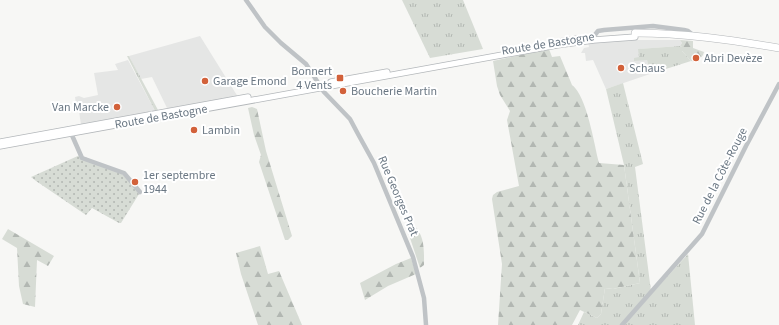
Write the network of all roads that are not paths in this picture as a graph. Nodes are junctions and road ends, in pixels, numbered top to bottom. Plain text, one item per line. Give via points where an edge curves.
1 (246, 0) edge
2 (635, 35) junction
3 (693, 35) junction
4 (594, 36) junction
5 (779, 48) edge
6 (779, 51) edge
7 (779, 84) edge
8 (320, 86) junction
9 (71, 133) junction
10 (0, 142) edge
11 (0, 146) edge
12 (140, 192) dead end
13 (426, 325) edge
14 (622, 325) edge

1 - 8 street, Rue Georges Prat via 260,22 306,64
2 - 3 highway, Route de Bastogne
2 - 4 main road, Route de Bastogne
2 - 6 highway, Route de Bastogne via 693,38
2 - 8 main road, Route de Bastogne via 557,45
3 - 4 street via 684,30 653,26 598,31
3 - 5 highway, Route de Bastogne
4 - 8 main road, Route de Bastogne
7 - 14 street, Rue de la Côte-Rouge via 702,234
8 - 9 main road, Route de Bastogne
8 - 10 main road, Route de Bastogne
8 - 13 street, Rue Georges Prat via 350,119 374,163 413,257 424,298
9 - 11 main road, Route de Bastogne
9 - 12 street via 82,158 124,173

